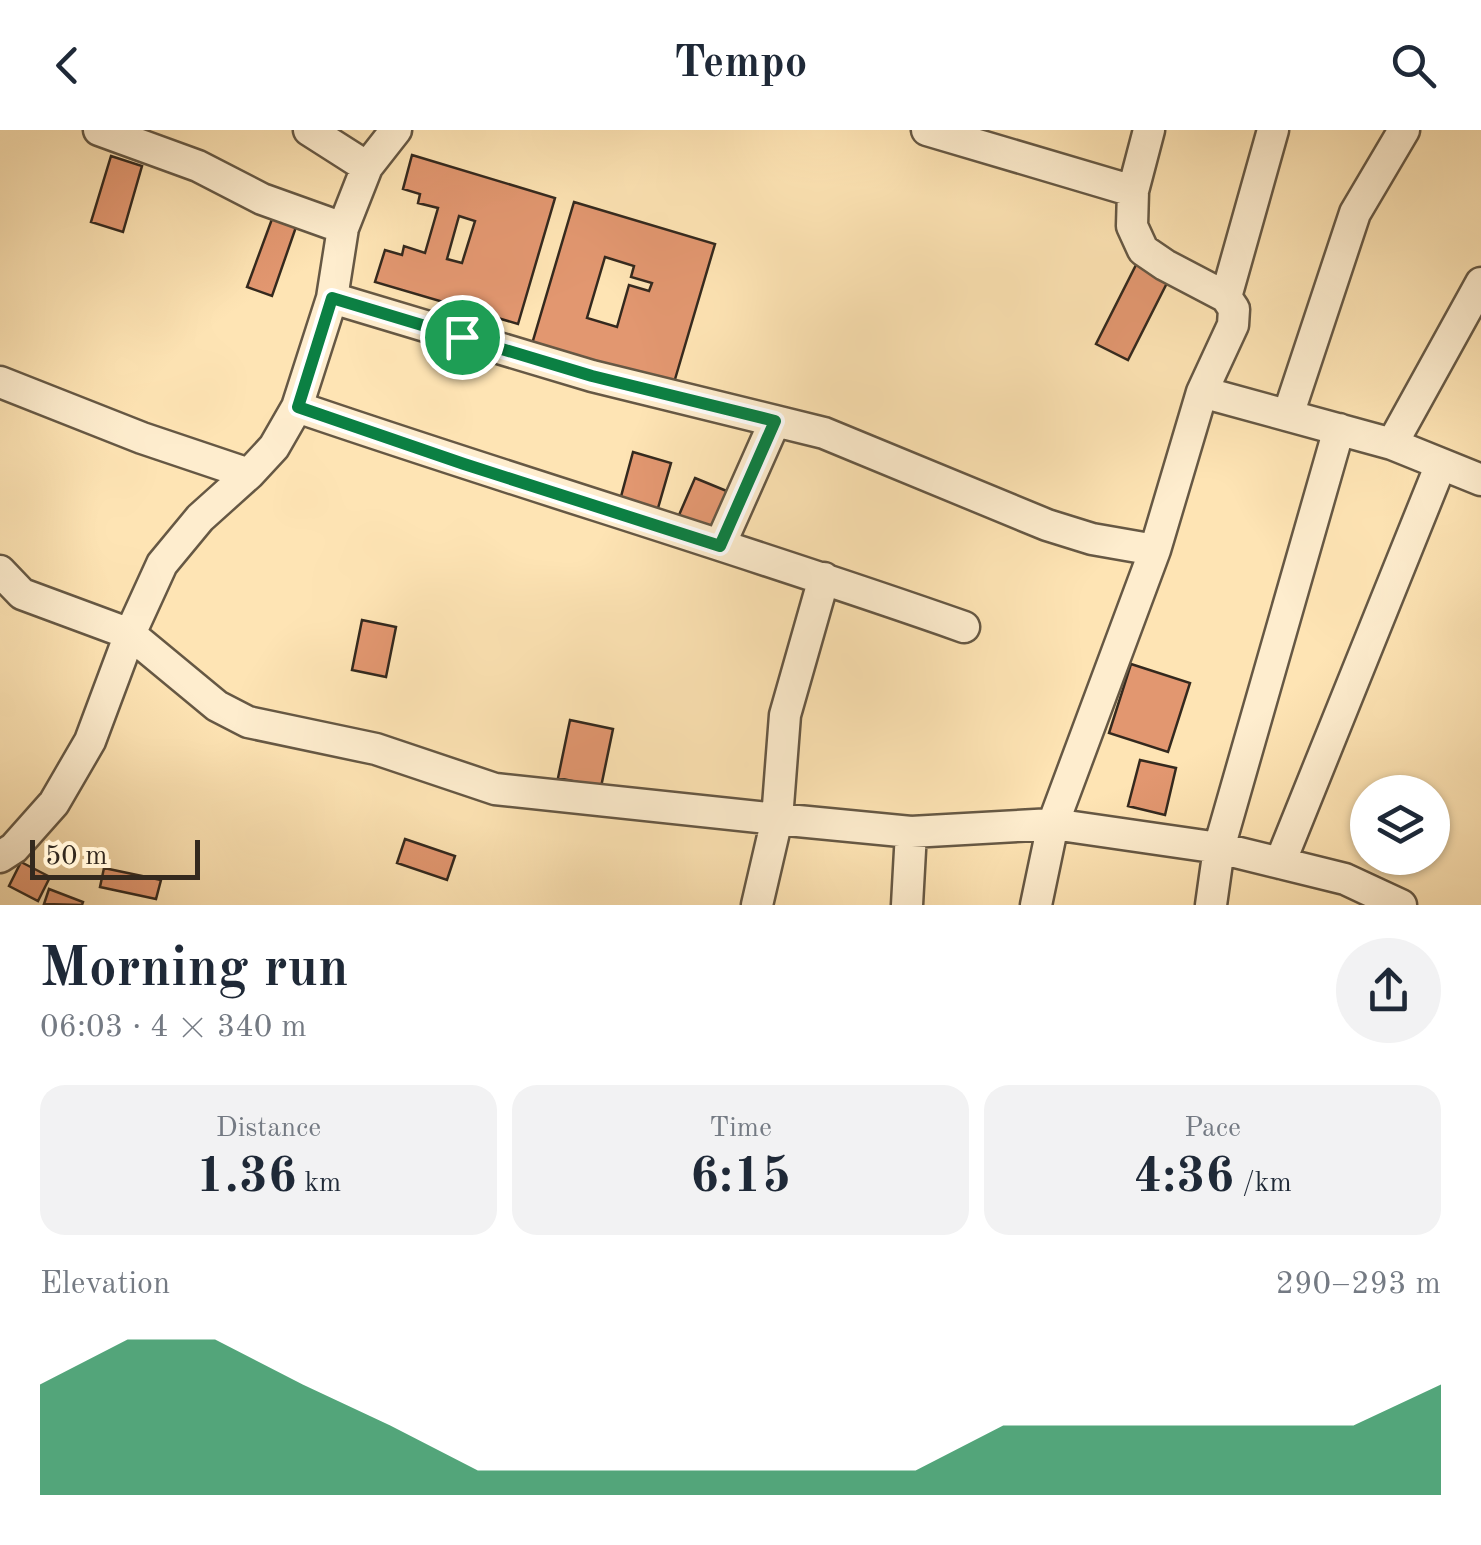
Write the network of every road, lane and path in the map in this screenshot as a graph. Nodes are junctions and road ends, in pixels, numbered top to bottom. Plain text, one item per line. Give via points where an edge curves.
1 (98, 130) edge
2 (308, 130) edge
3 (396, 130) edge
4 (927, 130) edge
5 (1149, 130) edge
6 (1273, 130) edge
7 (1404, 130) edge
8 (368, 166) junction
9 (1132, 190) junction
10 (344, 228) junction
11 (1481, 284) edge
12 (1226, 297) junction
13 (332, 298) junction
14 (0, 382) edge
15 (1202, 392) junction
16 (298, 407) junction
17 (1288, 415) junction
18 (775, 421) junction
19 (1339, 430) junction
20 (1392, 444) junction
21 (1441, 464) junction
22 (249, 474) junction
23 (1481, 480) edge
24 (720, 546) junction
25 (1155, 550) junction
26 (0, 571) edge
27 (824, 578) junction
28 (964, 626) dead end
29 (130, 634) junction
30 (776, 820) junction
31 (1052, 824) junction
32 (911, 832) junction
33 (1219, 848) junction
34 (0, 857) edge
35 (1280, 863) junction
36 (757, 905) edge
37 (907, 905) edge
38 (1036, 905) edge
39 (1211, 905) edge
40 (1401, 905) edge

1 - 10 street
2 - 8 street
3 - 8 street
4 - 9 street
5 - 9 street
6 - 12 street
7 - 17 street via 1355,213
8 - 10 street
9 - 12 street via 1132,226 1143,250
10 - 13 street
11 - 20 street
12 - 15 street via 1234,309 1232,325
13 - 16 street
13 - 18 street via 592,376
14 - 22 street
15 - 17 street
15 - 25 street
16 - 22 street
16 - 24 street
17 - 19 street
18 - 24 street
18 - 25 street via 824,433 1047,525
19 - 20 street
19 - 33 street
20 - 21 street
21 - 23 street
21 - 35 street
22 - 29 street via 162,564
24 - 27 street
25 - 31 street
26 - 29 street via 22,594
27 - 28 street
27 - 30 street via 785,715
29 - 30 street via 217,706 248,722 376,749 495,788
29 - 34 street via 90,742 54,802
30 - 32 street
30 - 36 street
31 - 32 street
31 - 33 street
31 - 38 street
32 - 37 street
33 - 35 street
33 - 39 street
35 - 40 street via 1345,879

